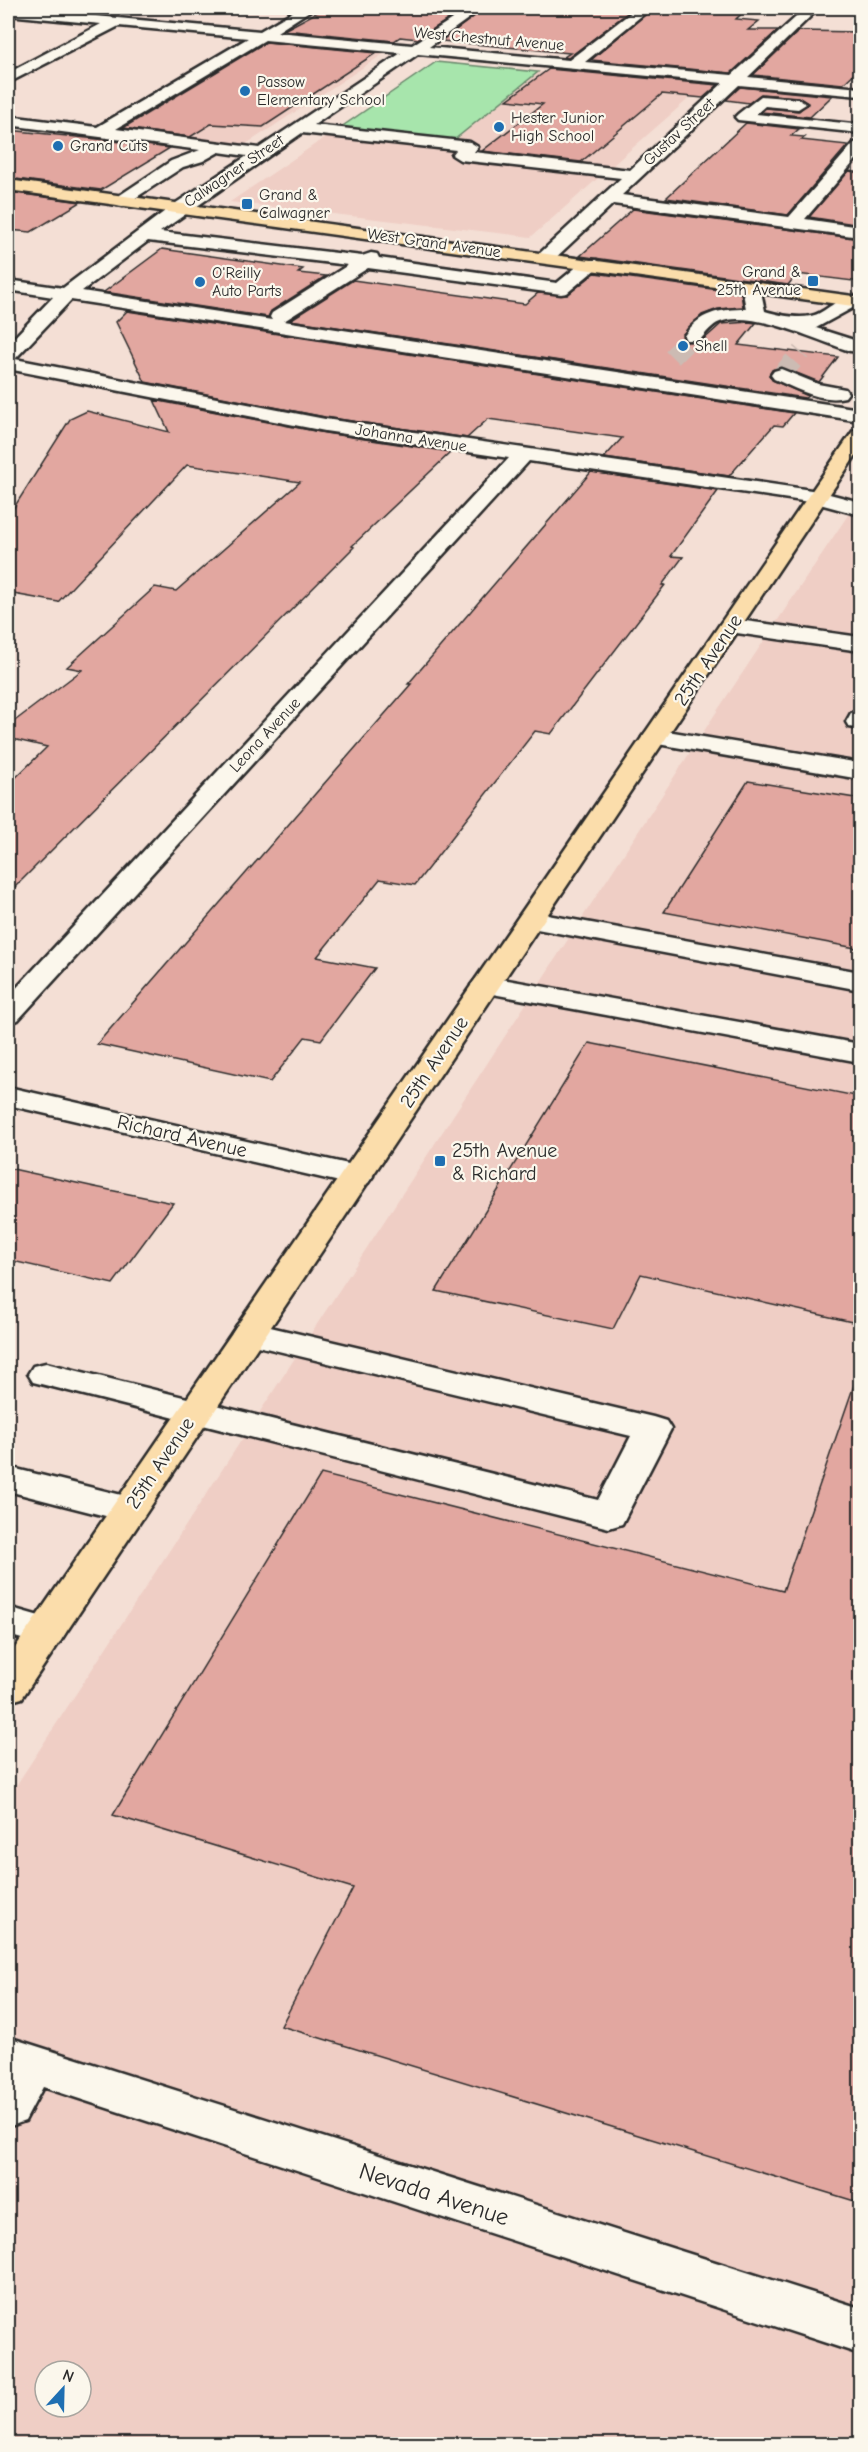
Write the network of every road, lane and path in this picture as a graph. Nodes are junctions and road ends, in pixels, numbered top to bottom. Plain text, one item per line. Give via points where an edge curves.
1 (142, 8) edge
2 (308, 8) edge
3 (477, 8) edge
4 (645, 8) edge
5 (813, 8) edge
6 (8, 11) edge
7 (116, 21) junction
8 (263, 35) junction
9 (414, 50) junction
10 (572, 65) junction
11 (8, 78) edge
12 (735, 80) junction
13 (861, 92) edge
14 (709, 105) junction
15 (816, 106) dead end
16 (752, 109) junction
17 (8, 120) edge
18 (861, 125) edge
19 (298, 128) junction
20 (100, 132) junction
21 (861, 146) edge
22 (216, 147) junction
23 (262, 153) junction
24 (634, 174) junction
25 (8, 186) edge
26 (608, 198) junction
27 (123, 201) junction
28 (179, 209) junction
29 (793, 223) junction
30 (861, 232) edge
31 (145, 235) junction
32 (401, 238) junction
33 (470, 247) junction
34 (545, 258) junction
35 (363, 263) junction
36 (591, 264) junction
37 (433, 268) junction
38 (8, 285) edge
39 (751, 287) junction
40 (66, 294) junction
41 (856, 302) edge
42 (756, 314) junction
43 (279, 317) dead end
44 (782, 320) junction
45 (693, 336) tunnel mouth
46 (859, 347) edge
47 (812, 351) tunnel mouth
48 (8, 355) edge
49 (8, 363) edge
50 (665, 367) dead end
51 (781, 375) dead end
52 (813, 389) junction
53 (861, 397) edge
54 (861, 415) edge
55 (861, 435) edge
56 (522, 456) junction
57 (861, 493) edge
58 (818, 497) junction
59 (861, 509) edge
60 (731, 626) junction
61 (861, 644) edge
62 (656, 737) junction
63 (861, 771) edge
64 (531, 920) junction
65 (861, 981) edge
66 (486, 985) junction
67 (8, 1014) edge
68 (861, 1053) edge
69 (8, 1096) edge
70 (357, 1176) junction
71 (249, 1333) junction
72 (46, 1374) dead end
73 (194, 1413) junction
74 (8, 1479) edge
75 (129, 1509) junction
76 (8, 1621) edge
77 (46, 1632) junction
78 (8, 1688) edge
79 (20, 2060) edge
80 (8, 2108) edge
81 (861, 2331) edge

1 - 7 street
2 - 8 street
3 - 9 street, Calwagner Street
4 - 10 street
5 - 12 street, Gustav Street
6 - 7 street, West Chestnut Avenue
7 - 8 street, West Chestnut Avenue
7 - 11 street
8 - 9 street, West Chestnut Avenue
8 - 20 street
9 - 10 street, West Chestnut Avenue
9 - 19 street, Calwagner Street
10 - 12 street, West Chestnut Avenue
12 - 13 street, West Chestnut Avenue
12 - 14 street, Gustav Street
14 - 16 street
14 - 24 street, Gustav Street
15 - 16 street via 761,101
16 - 18 street via 743,117 857,129
17 - 20 street
19 - 23 street, Calwagner Street
19 - 24 street via 470,147 460,155
20 - 22 street
21 - 29 street
22 - 23 street
22 - 27 street via 177,164
23 - 28 street, Calwagner Street
24 - 26 street, Gustav Street
25 - 27 main road, West Grand Avenue
26 - 29 street
26 - 34 street, Gustav Street
27 - 28 main road, West Grand Avenue
28 - 31 street, Calwagner Street
28 - 32 main road, West Grand Avenue
29 - 30 street
31 - 35 street
31 - 40 street, Calwagner Street
32 - 33 main road, West Grand Avenue
32 - 35 street
33 - 34 main road, West Grand Avenue
33 - 37 street
34 - 36 main road, West Grand Avenue
35 - 37 street
35 - 43 street
36 - 37 street via 561,288
36 - 39 main road, West Grand Avenue
38 - 40 street
39 - 41 main road, West Grand Avenue
39 - 42 street
40 - 48 street, Calwagner Street
40 - 54 street
41 - 44 street via 816,322
42 - 44 street
42 - 45 street via 707,319
44 - 46 street
46 - 47 street
49 - 56 street, Johanna Avenue via 325,425
50 - 52 street via 676,375 718,383
51 - 52 street
52 - 53 street
55 - 58 main road, 25th Avenue
56 - 58 street, Johanna Avenue
56 - 67 street, Leona Avenue
57 - 58 street
58 - 59 street
58 - 60 main road, 25th Avenue
60 - 61 street
60 - 62 main road, 25th Avenue
62 - 63 street
62 - 64 main road, 25th Avenue
64 - 65 street
64 - 66 main road, 25th Avenue
66 - 68 street
66 - 70 main road, 25th Avenue
69 - 70 street, Richard Avenue
70 - 71 main road, 25th Avenue
71 - 73 main road, 25th Avenue
71 - 73 street via 653,1429 609,1515
72 - 73 street
73 - 75 main road, 25th Avenue
74 - 75 street
75 - 77 main road, 25th Avenue
76 - 77 street
77 - 78 main road, 25th Avenue
79 - 80 street
79 - 81 street, Nevada Avenue

